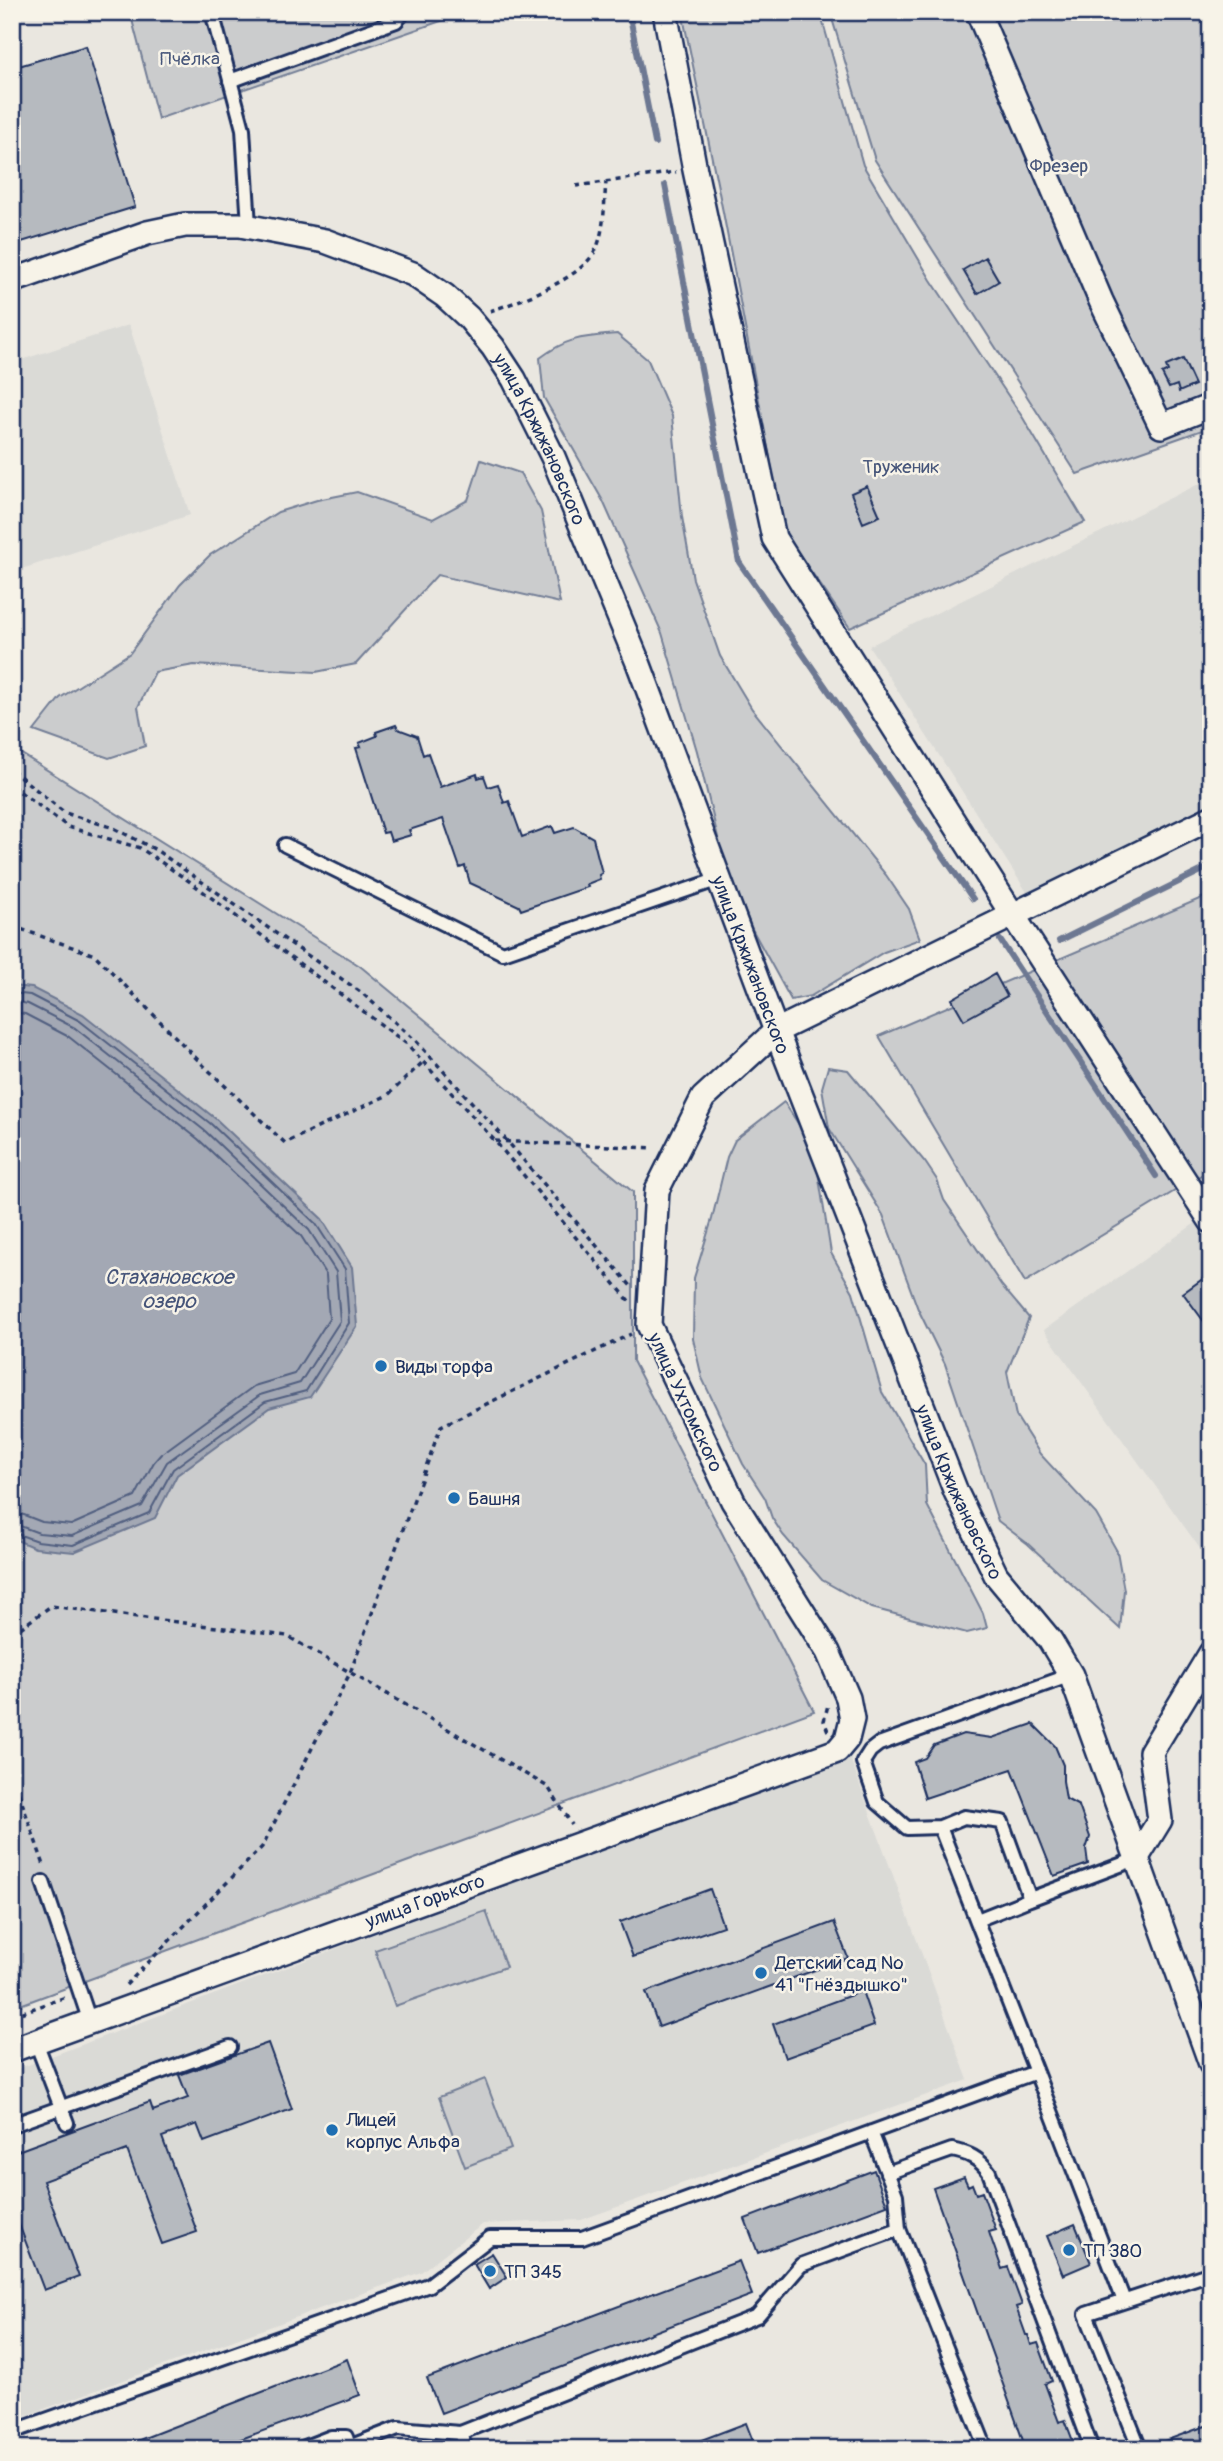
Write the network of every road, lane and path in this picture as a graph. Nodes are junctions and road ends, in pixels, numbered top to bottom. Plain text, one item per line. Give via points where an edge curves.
1 (212, 12) edge
2 (404, 12) edge
3 (665, 12) edge
4 (978, 12) edge
5 (230, 81) junction
6 (695, 170) junction
7 (606, 182) junction
8 (576, 186) dead end
9 (249, 226) junction
10 (12, 281) edge
11 (469, 317) junction
12 (1211, 406) edge
13 (12, 770) edge
14 (12, 786) edge
15 (1211, 818) edge
16 (285, 845) dead end
17 (719, 879) junction
18 (1012, 914) junction
19 (12, 926) edge
20 (776, 1031) junction
21 (424, 1062) junction
22 (495, 1141) junction
23 (508, 1142) junction
24 (677, 1149) junction
25 (1211, 1221) edge
26 (650, 1317) junction
27 (12, 1634) edge
28 (1211, 1653) edge
29 (351, 1673) junction
30 (1071, 1675) junction
31 (842, 1745) joint
32 (940, 1827) junction
33 (584, 1844) junction
34 (1136, 1859) junction
35 (43, 1882) dead end
36 (1030, 1899) junction
37 (977, 1920) junction
38 (80, 1992) junction
39 (119, 1993) dead end
40 (12, 2016) edge
41 (90, 2022) junction
42 (36, 2042) junction
43 (230, 2047) dead end
44 (12, 2050) edge
45 (1211, 2064) edge
46 (1036, 2072) junction
47 (61, 2108) junction
48 (67, 2123) dead end
49 (12, 2125) edge
50 (870, 2132) junction
51 (887, 2173) junction
52 (899, 2229) junction
53 (1211, 2273) edge
54 (1124, 2301) junction
55 (12, 2432) edge
56 (460, 2433) junction
57 (349, 2448) edge
58 (300, 2449) edge
59 (466, 2449) edge
60 (986, 2449) edge
61 (1093, 2449) edge
62 (1140, 2449) edge

1 - 5 lane
2 - 5 lane via 396,20
3 - 6 street
4 - 12 street via 1101,301 1161,426
5 - 9 lane via 243,129
6 - 7 path
6 - 18 street via 775,538
7 - 8 path
7 - 11 path via 597,248 584,267 533,293
9 - 10 street, улица Кржижановского via 185,225 147,233
9 - 11 street, улица Кржижановского via 325,241 390,264 413,274
11 - 17 street, улица Кржижановского via 514,379 558,467
13 - 23 path via 65,813 114,828 156,850 362,993 416,1041
14 - 21 path via 68,827 140,848 407,1044
15 - 18 street, улица Ухтомского
16 - 17 lane via 503,953
17 - 20 street, улица Кржижановского
18 - 20 street, улица Ухтомского
18 - 25 street
19 - 21 path via 95,956 285,1143 388,1094
20 - 24 street, улица Ухтомского via 703,1098
20 - 30 street, улица Кржижановского via 956,1492 996,1575
21 - 22 path
22 - 23 path
22 - 26 path
23 - 24 path
23 - 26 path
24 - 26 street, улица Ухтомского via 656,1191
26 - 29 path via 441,1426
26 - 31 street, улица Ухтомского via 733,1501 828,1652 852,1718
27 - 29 path via 51,1606 287,1636
28 - 34 street via 1151,1752 1160,1820
29 - 33 path via 548,1787
29 - 39 path via 262,1847
30 - 32 lane via 870,1751 863,1762 877,1802 907,1828
30 - 34 street, улица Кржижановского
31 - 33 street, улица Горького
32 - 36 lane via 964,1817 1002,1822
32 - 37 lane
33 - 41 street, улица Горького
34 - 36 lane
34 - 45 street, улица Кржижановского
35 - 38 lane
36 - 37 lane
37 - 46 lane
38 - 40 path
38 - 41 lane
41 - 42 street, улица Горького
42 - 44 street, улица Горького
42 - 47 lane
43 - 47 lane
46 - 50 lane
46 - 54 lane
47 - 48 lane
47 - 49 lane
50 - 51 lane
50 - 55 lane via 582,2238 491,2238 429,2285
51 - 52 lane via 900,2216
51 - 61 lane via 952,2150 981,2161
52 - 56 lane via 801,2265 757,2316
52 - 60 lane
53 - 54 lane
54 - 62 lane via 1086,2314
56 - 57 lane via 398,2428
56 - 59 lane
57 - 58 lane via 346,2437 331,2437

